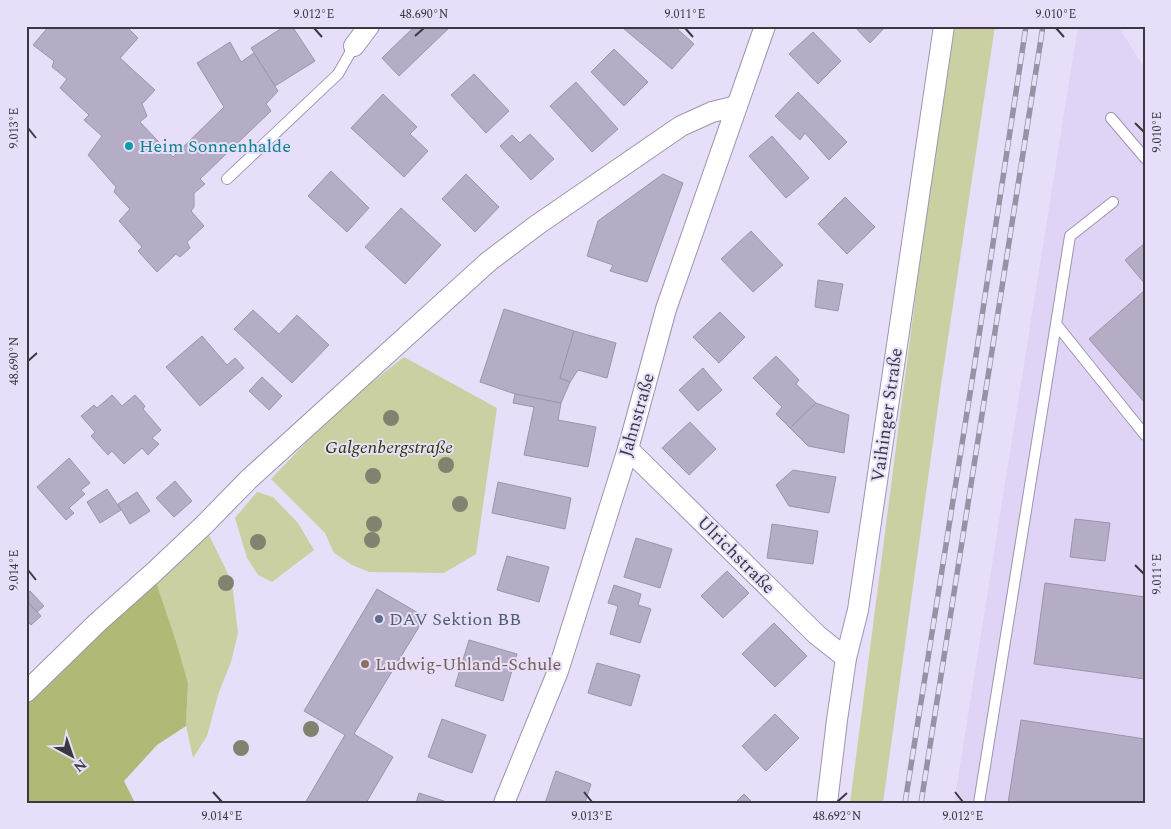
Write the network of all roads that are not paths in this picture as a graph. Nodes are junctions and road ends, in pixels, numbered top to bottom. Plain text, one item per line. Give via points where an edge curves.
1 (369, 26) edge
2 (765, 26) edge
3 (944, 26) edge
4 (354, 46) joint
5 (737, 106) junction
6 (1111, 118) dead end
7 (1145, 158) edge
8 (227, 180) dead end
9 (1113, 202) dead end
10 (1056, 324) junction
11 (1145, 435) edge
12 (628, 449) junction
13 (846, 658) junction
14 (26, 692) edge
15 (504, 803) edge
16 (827, 803) edge
17 (979, 803) edge

1 - 4 street
2 - 5 street, Jahnstraße
3 - 13 street, Vaihinger Straße via 858,610
4 - 8 lane via 338,74
5 - 12 street, Jahnstraße via 666,309
5 - 14 street via 712,112 681,126 537,224 488,262 249,479 204,526
6 - 7 lane
9 - 10 lane via 1070,236
10 - 11 lane
10 - 17 lane
12 - 13 street, Ulrichstraße via 817,635
12 - 15 street, Jahnstraße via 558,671
13 - 16 street, Vaihinger Straße

